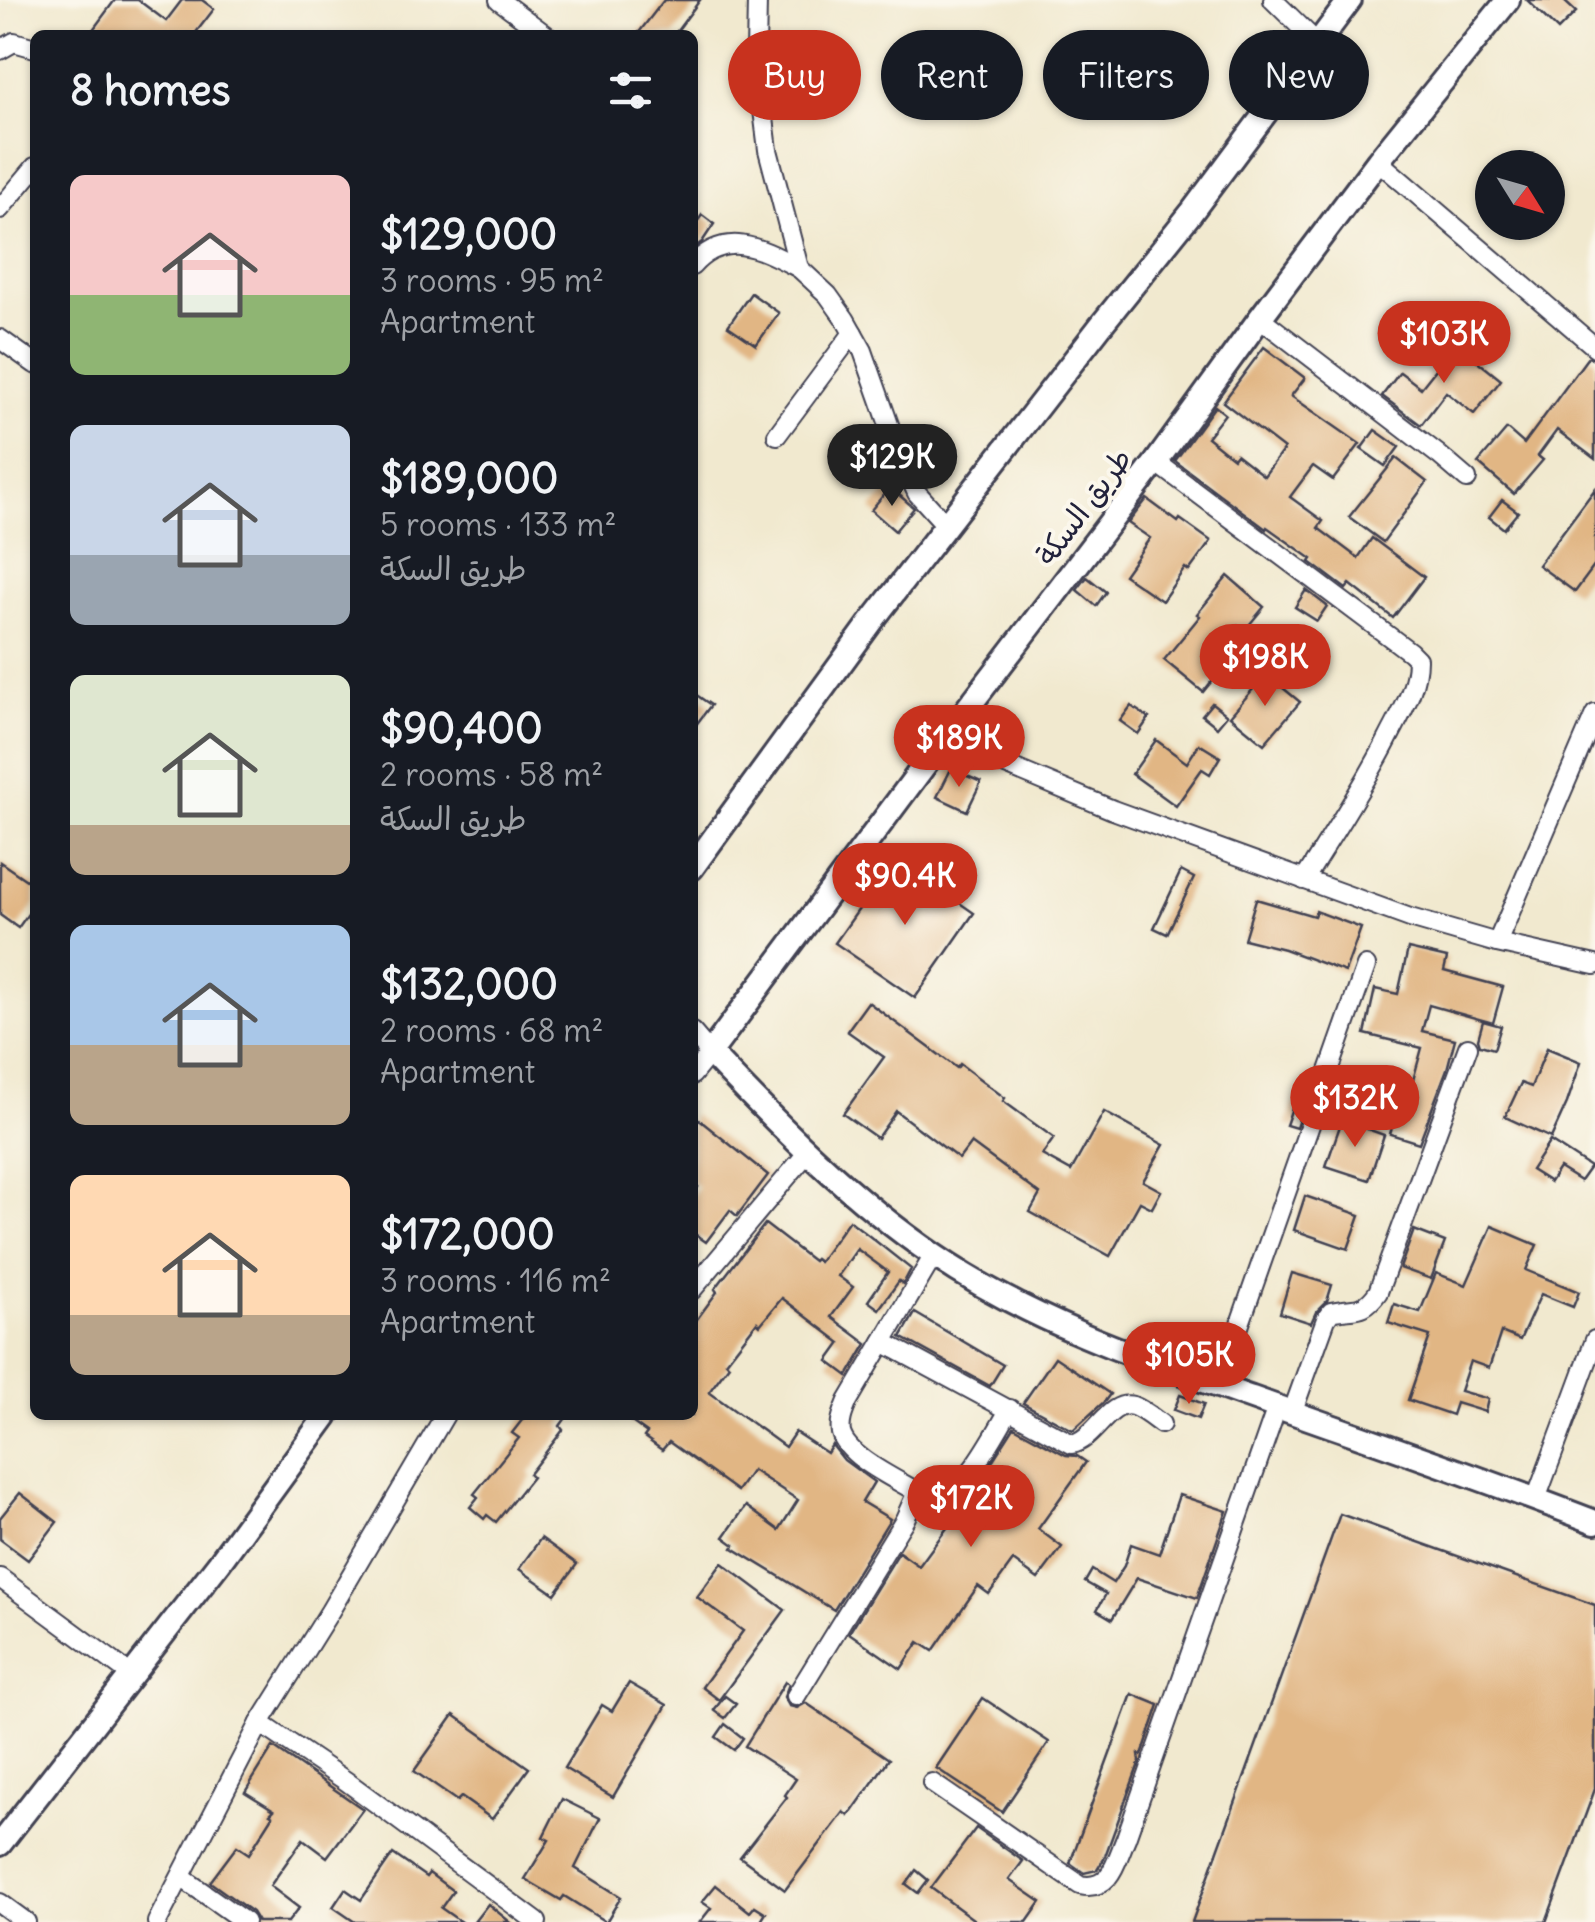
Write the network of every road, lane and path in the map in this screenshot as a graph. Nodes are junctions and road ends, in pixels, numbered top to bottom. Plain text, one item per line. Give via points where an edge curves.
1 (499, 0) edge
2 (757, 0) edge
3 (1273, 0) edge
4 (1350, 0) edge
5 (1508, 0) edge
6 (539, 30) edge
7 (1304, 30) edge
8 (1327, 30) edge
9 (30, 47) edge
10 (0, 50) edge
11 (1260, 120) edge
12 (1378, 161) junction
13 (30, 173) edge
14 (0, 209) edge
15 (698, 259) edge
16 (799, 268) junction
17 (1260, 318) junction
18 (853, 333) junction
19 (0, 339) edge
20 (1595, 347) edge
21 (30, 360) edge
22 (777, 435) dead end
23 (1156, 462) junction
24 (1467, 479) dead end
25 (946, 524) junction
26 (1595, 714) edge
27 (944, 739) junction
28 (698, 858) edge
29 (1304, 880) junction
30 (1497, 943) junction
31 (1366, 966) dead end
32 (1595, 966) edge
33 (698, 1039) edge
34 (1468, 1048) dead end
35 (710, 1052) junction
36 (698, 1067) edge
37 (808, 1152) junction
38 (934, 1255) junction
39 (698, 1283) edge
40 (1595, 1340) edge
41 (883, 1342) junction
42 (1218, 1386) junction
43 (1010, 1409) junction
44 (1285, 1410) junction
45 (323, 1420) edge
46 (443, 1420) edge
47 (1161, 1424) dead end
48 (917, 1492) junction
49 (1536, 1499) junction
50 (1595, 1522) edge
51 (0, 1578) edge
52 (130, 1674) junction
53 (796, 1696) dead end
54 (260, 1724) junction
55 (932, 1783) dead end
56 (0, 1844) edge
57 (182, 1877) junction
58 (0, 1902) edge
59 (26, 1922) edge
60 (157, 1922) edge
61 (245, 1922) edge
62 (537, 1922) edge

1 - 6 street
2 - 16 street via 768,150
3 - 7 street
4 - 8 main road
5 - 12 main road, طريق السكة
9 - 10 street via 14,42
11 - 25 main road
12 - 17 main road, طريق السكة
12 - 20 street
13 - 14 street
15 - 16 street via 725,244 743,244
16 - 18 street
17 - 23 main road, طريق السكة
17 - 24 street
18 - 22 street
18 - 25 street via 905,468
19 - 21 street
23 - 27 main road, طريق السكة
23 - 29 street via 1417,660 1411,694
25 - 28 main road
26 - 30 street
27 - 29 street
27 - 35 main road, طريق السكة
29 - 30 street
30 - 32 street
31 - 42 street
33 - 35 street
34 - 44 street via 1378,1292 1361,1309 1331,1312
35 - 36 street
35 - 37 main road
37 - 38 main road
37 - 39 street
38 - 41 street
38 - 42 main road via 1028,1309
40 - 49 street
41 - 43 street
41 - 48 street via 848,1401 841,1432 849,1449
42 - 44 main road
43 - 47 street via 1072,1444 1125,1406
43 - 48 street via 960,1483 938,1496
44 - 49 main road
44 - 55 street via 1126,1838 1102,1883 1080,1885
45 - 52 main road
46 - 54 street
48 - 53 street
49 - 50 main road
51 - 52 street
52 - 56 main road
54 - 57 street
54 - 62 street
57 - 60 street
57 - 61 street
58 - 59 street

